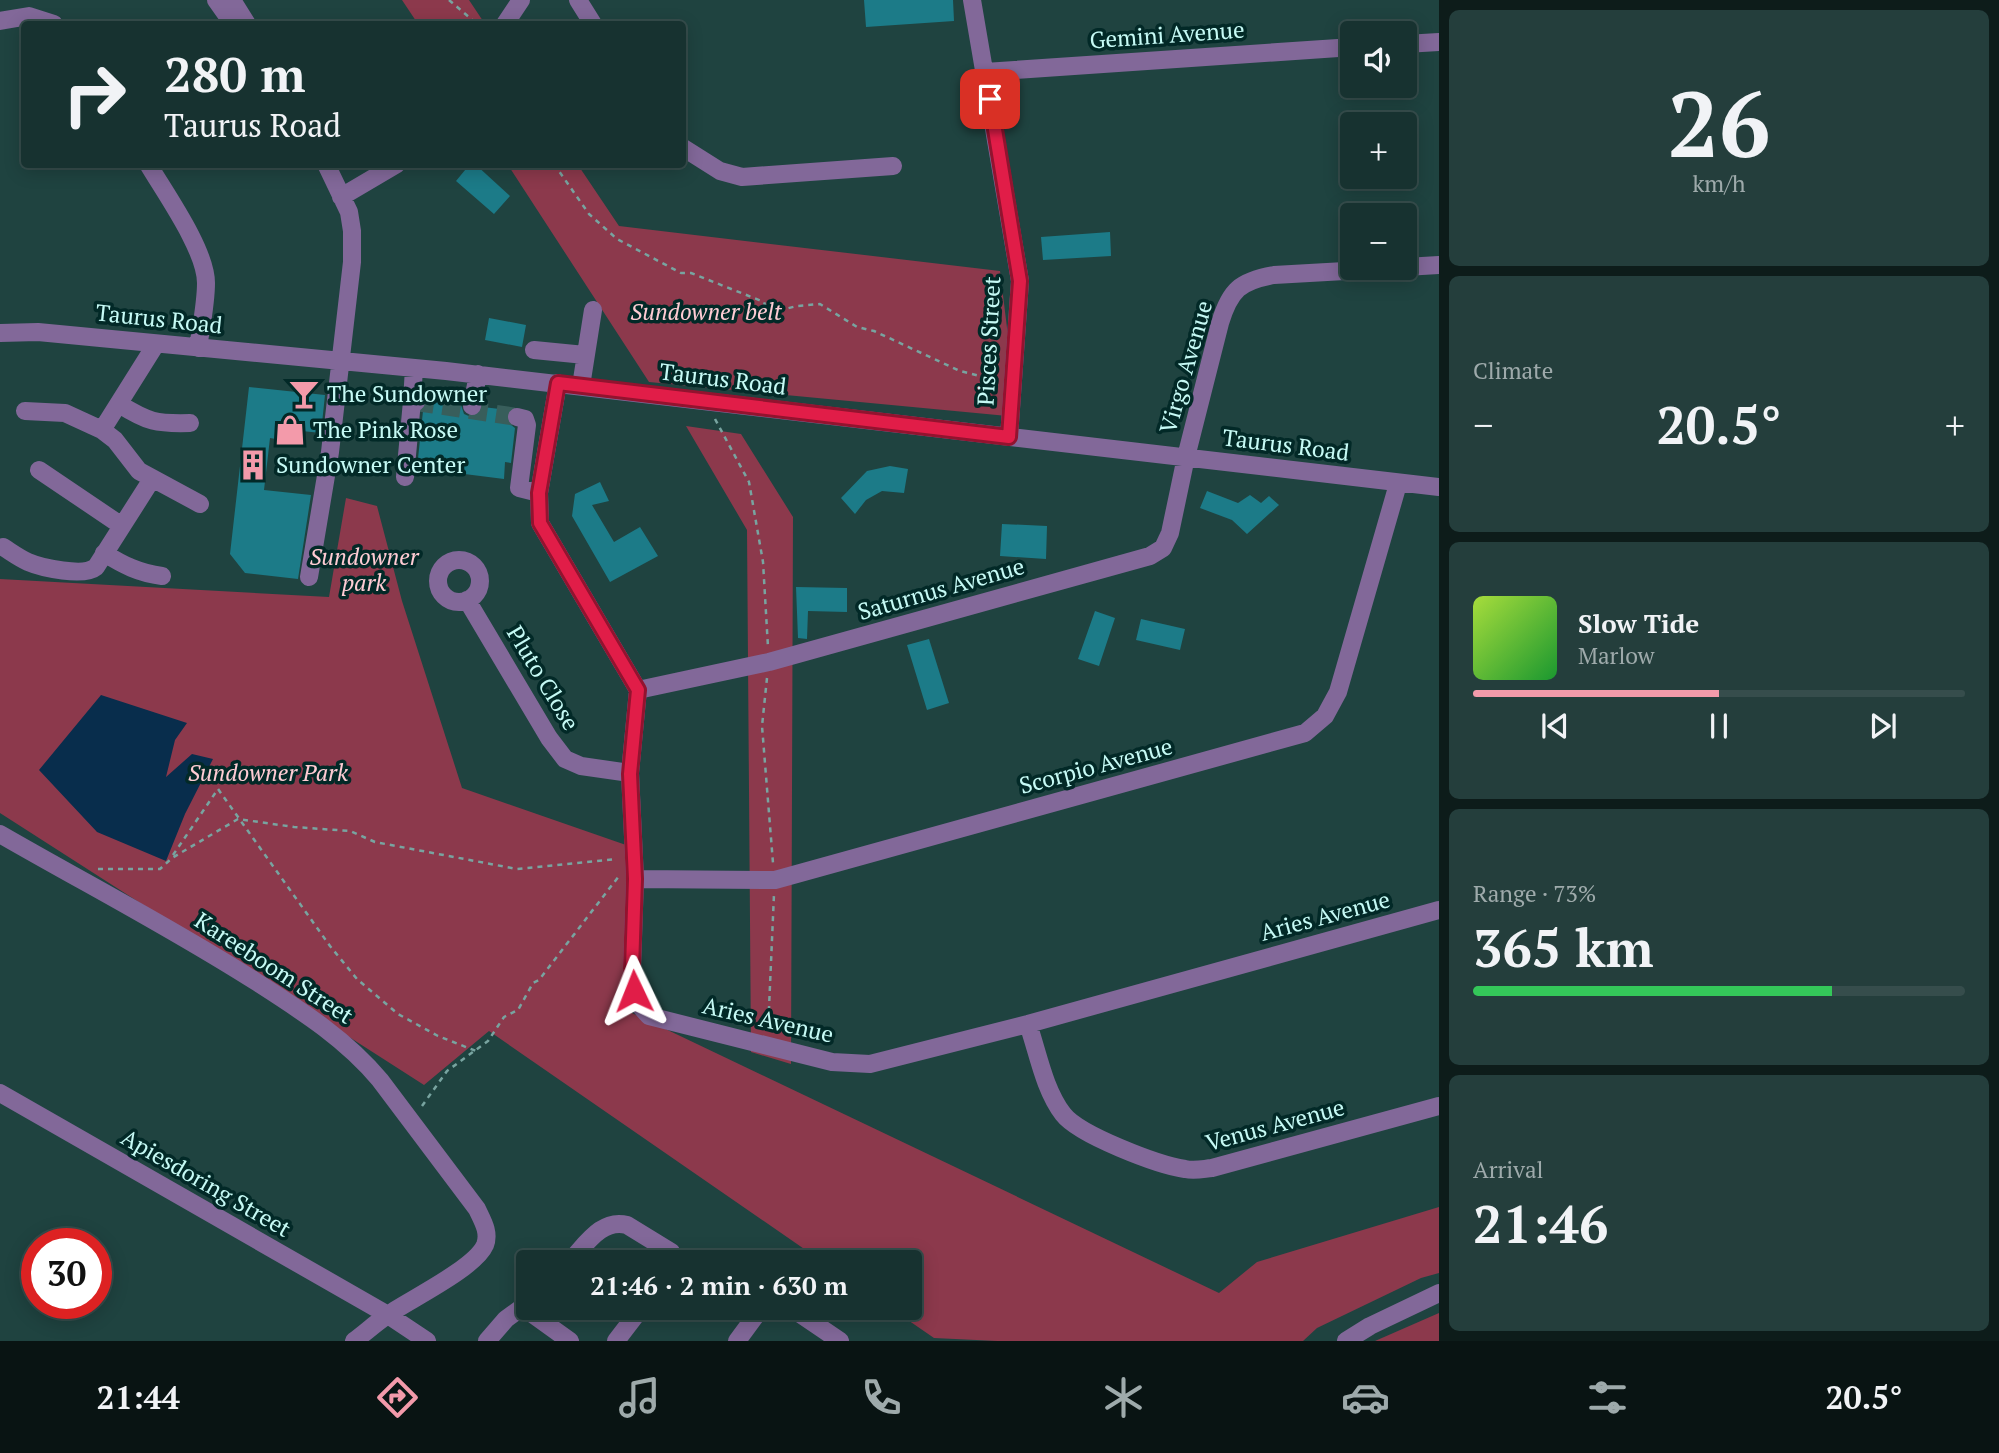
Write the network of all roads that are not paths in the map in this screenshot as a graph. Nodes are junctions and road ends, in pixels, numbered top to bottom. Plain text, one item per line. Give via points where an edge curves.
1 (216, 0) edge
2 (232, 0) edge
3 (521, 0) edge
4 (578, 0) edge
5 (972, 0) edge
6 (0, 21) edge
7 (45, 21) edge
8 (231, 21) edge
9 (245, 21) edge
10 (507, 21) edge
11 (591, 21) edge
12 (1439, 41) edge
13 (1417, 43) edge
14 (1340, 48) edge
15 (985, 72) junction
16 (686, 150) edge
17 (893, 166) dead end
18 (150, 168) edge
19 (328, 168) edge
20 (390, 168) edge
21 (341, 197) junction
22 (1439, 265) edge
23 (1417, 266) edge
24 (1340, 271) edge
25 (593, 310) dead end
26 (0, 333) edge
27 (156, 344) junction
28 (198, 348) junction
29 (534, 350) dead end
30 (585, 355) junction
31 (340, 360) junction
32 (414, 368) junction
33 (478, 374) junction
34 (558, 383) junction
35 (581, 386) junction
36 (119, 404) junction
37 (472, 406) dead end
38 (25, 411) dead end
39 (517, 417) dead end
40 (190, 423) dead end
41 (102, 430) junction
42 (1009, 437) junction
43 (1186, 457) junction
44 (39, 470) dead end
45 (405, 477) dead end
46 (152, 479) junction
47 (1398, 484) junction
48 (1439, 487) edge
49 (539, 493) junction
50 (200, 504) dead end
51 (122, 526) junction
52 (3, 547) dead end
53 (104, 553) junction
54 (162, 576) dead end
55 (310, 577) dead end
56 (467, 600) dead end
57 (638, 690) junction
58 (630, 774) junction
59 (0, 834) edge
60 (635, 879) junction
61 (1439, 910) edge
62 (1028, 1024) junction
63 (0, 1093) edge
64 (1439, 1106) edge
65 (581, 1250) edge
66 (668, 1250) edge
67 (1439, 1293) edge
68 (516, 1312) edge
69 (388, 1315) junction
70 (544, 1320) edge
71 (632, 1320) edge
72 (752, 1320) edge
73 (809, 1320) edge
74 (354, 1341) edge
75 (427, 1341) edge
76 (487, 1341) edge
77 (570, 1341) edge
78 (616, 1341) edge
79 (737, 1341) edge
80 (840, 1341) edge
81 (1346, 1341) edge

1 - 8 street
2 - 9 street
3 - 10 street
4 - 11 street
5 - 15 street, Pisces Street
6 - 7 street via 29,16
12 - 13 street
14 - 15 street, Gemini Avenue
15 - 42 street, Pisces Street via 1020,281
16 - 17 street via 720,171 742,177
18 - 28 street via 204,268
19 - 21 street
20 - 21 street
21 - 31 street via 349,212 352,262
22 - 23 street
24 - 43 street, Virgo Avenue via 1274,275 1237,288 1225,306
25 - 30 street
26 - 27 street, Taurus Road via 38,332
27 - 28 street, Taurus Road
27 - 36 street
28 - 31 street, Taurus Road
29 - 30 street
30 - 35 street
31 - 32 street, Taurus Road
31 - 55 street
32 - 33 street, Taurus Road
32 - 45 street
33 - 34 street, Taurus Road
33 - 37 street
34 - 35 street, Taurus Road
34 - 49 street
35 - 42 street, Taurus Road
36 - 40 street via 149,421
36 - 41 street
38 - 41 street via 65,413
39 - 49 street via 527,425 519,488
41 - 46 street
42 - 43 street, Taurus Road
43 - 47 street, Taurus Road
43 - 57 street, Saturnus Avenue via 1167,541 1150,556 769,662
44 - 51 street
46 - 50 street
46 - 51 street
47 - 48 street, Taurus Road
47 - 60 street, Scorpio Avenue via 1338,692 1325,716 1305,733 775,880
49 - 57 street via 542,530
51 - 53 street
52 - 53 street via 39,566 81,572 94,569
53 - 54 street via 141,573
56 - 58 street, Pluto Close via 565,759
57 - 58 street, Aries Avenue
58 - 60 street, Aries Avenue
59 - 69 street, Kareeboom Street via 209,952 319,1024 363,1060 485,1224 484,1248 471,1261
60 - 62 street, Aries Avenue via 634,991 649,1016 832,1062 870,1064
61 - 62 street, Aries Avenue
62 - 64 street, Venus Avenue via 1052,1096 1076,1127 1182,1169 1212,1168
63 - 69 street, Apiesdoring Street
65 - 66 street via 603,1227 620,1223
67 - 81 street
68 - 76 street
69 - 74 street
69 - 75 street, Apiesdoring Street
70 - 77 street
71 - 78 street
72 - 79 street
73 - 80 street

